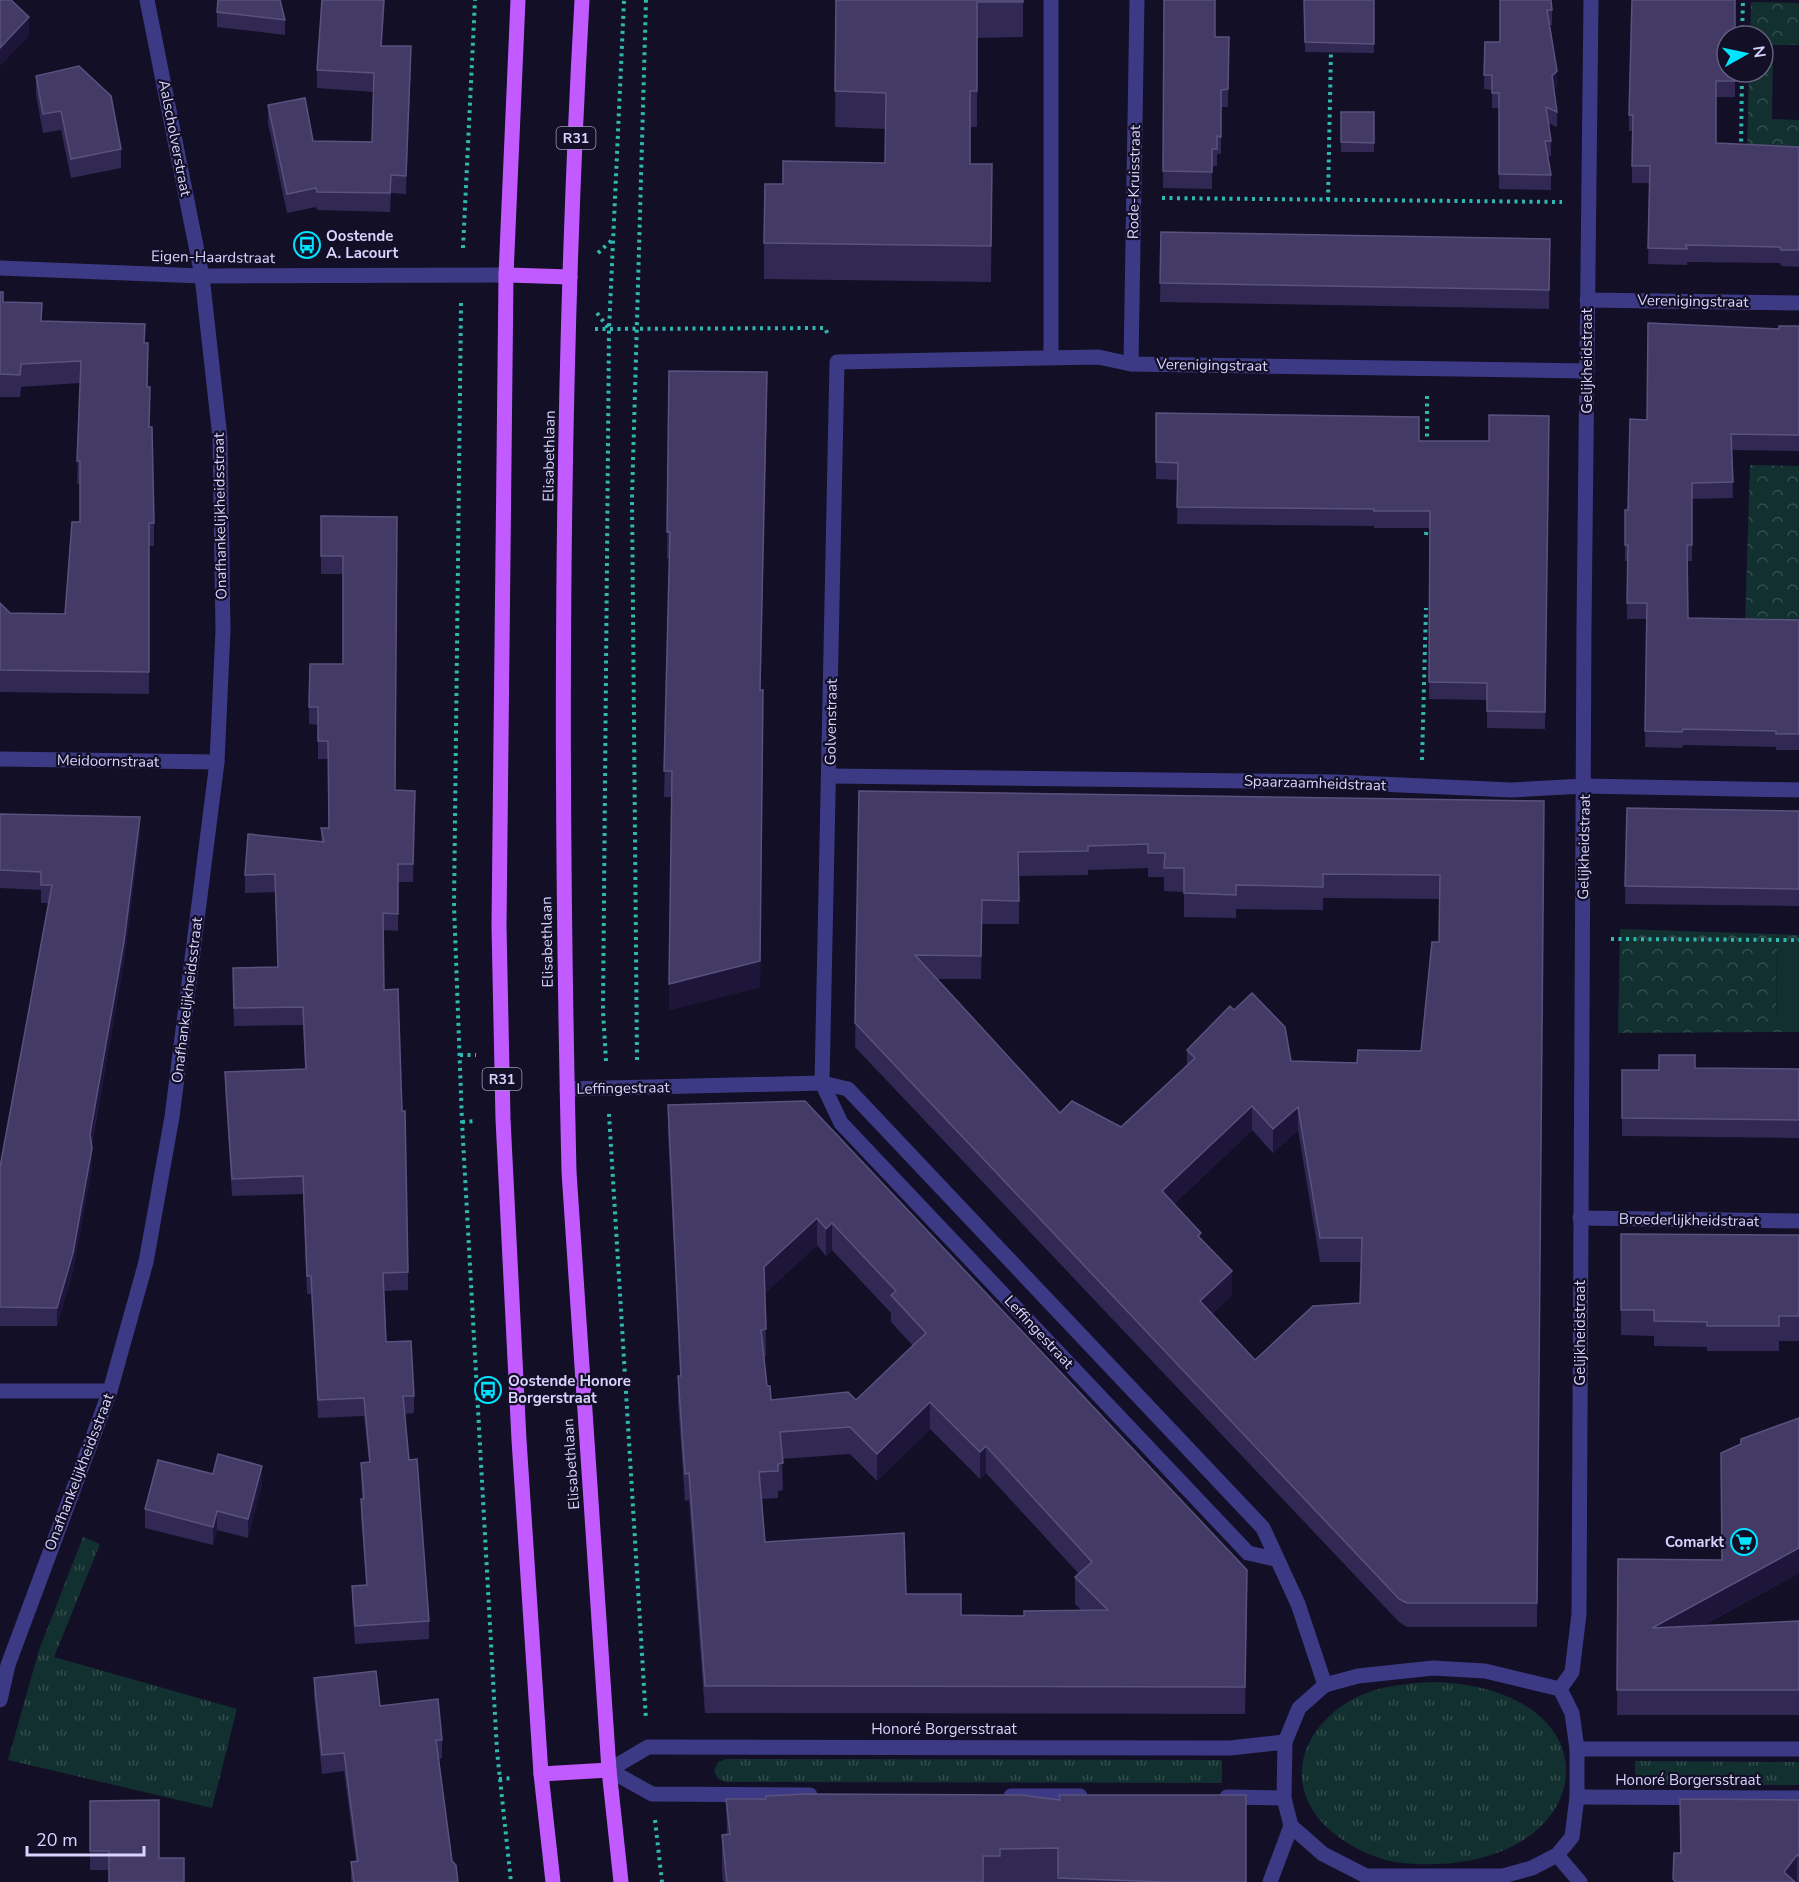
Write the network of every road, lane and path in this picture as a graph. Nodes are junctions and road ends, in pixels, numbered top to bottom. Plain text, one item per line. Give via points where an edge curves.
1 (147, 0) edge
2 (518, 0) edge
3 (582, 0) edge
4 (624, 0) edge
5 (646, 0) edge
6 (1051, 0) edge
7 (1137, 0) edge
8 (1591, 0) edge
9 (1743, 0) edge
10 (1742, 24) edge
11 (1331, 47) edge
12 (1742, 84) edge
13 (1741, 157) edge
14 (1134, 198) junction
15 (1328, 200) junction
16 (1588, 202) junction
17 (0, 268) edge
18 (506, 274) junction
19 (202, 276) junction
20 (570, 277) junction
21 (1587, 300) junction
22 (1799, 303) edge
23 (570, 327) junction
24 (609, 330) junction
25 (638, 330) junction
26 (1051, 357) junction
27 (837, 362) junction
28 (1131, 364) junction
29 (1427, 369) junction
30 (1587, 371) junction
31 (1427, 452) edge
32 (1426, 511) edge
33 (1426, 535) dead end
34 (1426, 608) dead end
35 (0, 759) edge
36 (217, 762) junction
37 (830, 776) junction
38 (1422, 786) junction
39 (1584, 786) junction
40 (1799, 790) edge
41 (1583, 939) junction
42 (1799, 940) edge
43 (822, 1083) junction
44 (638, 1088) junction
45 (567, 1089) junction
46 (608, 1089) junction
47 (1580, 1218) junction
48 (1799, 1221) edge
49 (0, 1391) edge
50 (110, 1391) junction
51 (1275, 1559) junction
52 (1325, 1685) junction
53 (1560, 1689) junction
54 (0, 1700) edge
55 (1285, 1742) junction
56 (648, 1747) junction
57 (1577, 1749) junction
58 (1799, 1749) edge
59 (609, 1770) junction
60 (541, 1774) junction
61 (652, 1794) junction
62 (829, 1795) edge
63 (994, 1796) edge
64 (1100, 1796) edge
65 (1206, 1797) edge
66 (1577, 1797) junction
67 (1284, 1798) junction
68 (1799, 1798) edge
69 (1291, 1826) junction
70 (1557, 1855) junction
71 (553, 1882) edge
72 (621, 1882) edge
73 (662, 1882) edge
74 (1270, 1882) edge
75 (1580, 1882) edge

1 - 19 street, Aalscholverstraat
2 - 18 main road, R31
3 - 20 main road, Elisabethlaan / R31
4 - 24 path
5 - 25 path
6 - 26 street
7 - 14 street, Rode-Kruisstraat
8 - 16 street, Gelijkheidstraat
9 - 10 path
11 - 15 path
12 - 13 path
14 - 15 path
14 - 28 street, Rode-Kruisstraat
15 - 16 path
16 - 21 street, Gelijkheidstraat
17 - 19 street, Eigen-Haardstraat
18 - 19 street, Eigen-Haardstraat
18 - 20 main road, Eigen-Haardstraat
18 - 60 main road, R31 via 498,825 503,1119
19 - 36 street, Onafhankelijkheidsstraat via 219,438 223,630
20 - 23 main road, Elisabethlaan / R31
21 - 22 street, Verenigingstraat
21 - 30 street, Gelijkheidstraat
23 - 24 path
23 - 45 main road, Elisabethlaan / R31 via 562,736
24 - 25 path
24 - 46 path via 603,999
25 - 27 path via 825,328
25 - 44 path via 632,498
26 - 27 street, Verenigingstraat
26 - 28 street, Verenigingstraat via 1098,357
27 - 37 street, Golvenstraat
28 - 29 street, Verenigingstraat
29 - 30 street, Verenigingstraat
29 - 31 path
30 - 39 street, Gelijkheidstraat
32 - 33 path
34 - 38 path
35 - 36 street, Meidoornstraat
36 - 50 street, Onafhankelijkheidsstraat via 172,1118 146,1262
37 - 38 street, Spaarzaamheidstraat
37 - 43 street, Golvenstraat
38 - 39 street, Spaarzaamheidstraat via 1511,790
39 - 40 street, Spaarzaamheidstraat
39 - 41 street, Gelijkheidstraat
41 - 42 path
41 - 47 street, Gelijkheidstraat
43 - 44 street, Leffingestraat
43 - 51 street, Leffingestraat via 841,1123 1248,1553
43 - 51 street, Leffingestraat via 848,1089 1263,1528
44 - 46 street, Leffingestraat
45 - 46 street, Leffingestraat
45 - 59 main road, Elisabethlaan / R31 via 569,1172
46 - 56 path
47 - 48 street, Broederlijkheidstraat
47 - 53 street, Gelijkheidstraat via 1579,1614 1572,1672
49 - 50 street
50 - 54 street, Onafhankelijkheidsstraat via 20,1632
51 - 52 street, Leffingestraat via 1298,1604
52 - 53 street via 1358,1676 1433,1668 1485,1671
52 - 55 street via 1299,1708
53 - 57 street via 1572,1713
55 - 56 street, Honoré Borgersstraat via 1230,1748
55 - 67 street
56 - 59 street
57 - 58 street, Honoré Borgersstraat
57 - 66 street
59 - 60 main road
59 - 61 street
59 - 72 main road, Elisabethlaan / R31
60 - 71 main road, R31
61 - 62 street
61 - 73 path
63 - 64 street
65 - 67 street
66 - 68 street, Honoré Borgersstraat
66 - 70 street via 1572,1837
67 - 69 street
69 - 70 street via 1323,1854 1366,1876 1503,1876 1532,1868
69 - 74 street
70 - 75 street

